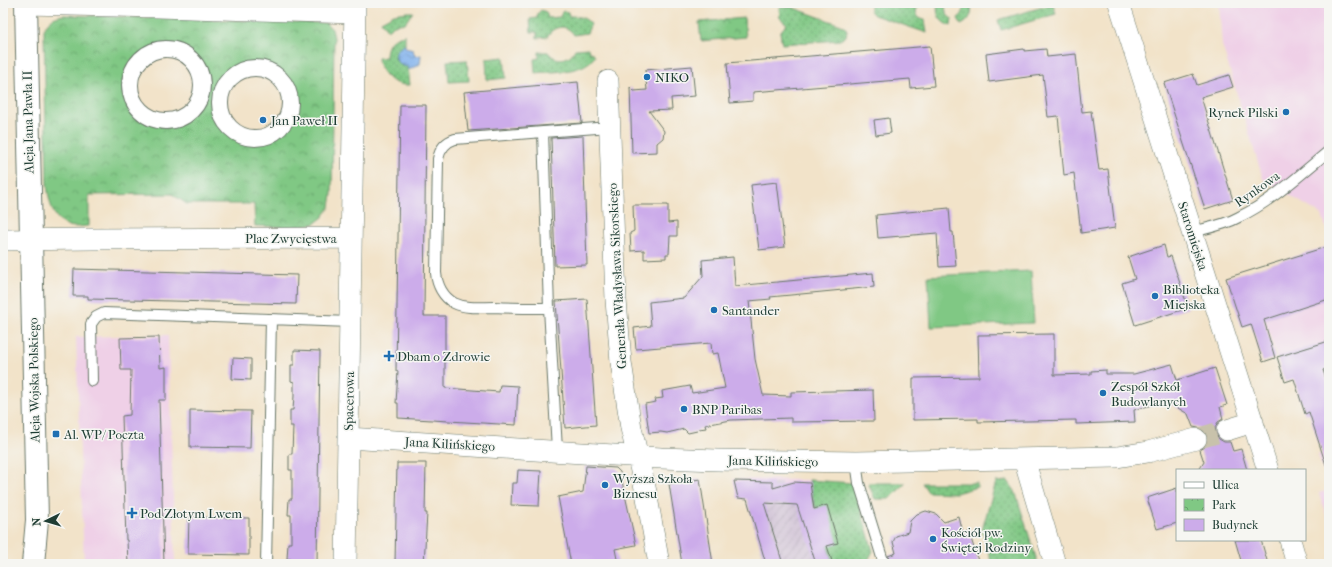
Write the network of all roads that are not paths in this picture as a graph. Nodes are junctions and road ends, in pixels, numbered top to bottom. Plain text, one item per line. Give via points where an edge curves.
1 (1119, 3) edge
2 (26, 4) edge
3 (355, 8) edge
4 (608, 81) dead end
5 (202, 84) joint
6 (286, 87) joint
7 (610, 127) junction
8 (543, 132) junction
9 (1329, 151) edge
10 (1192, 232) junction
11 (351, 238) junction
12 (31, 239) junction
13 (3, 240) edge
14 (549, 308) junction
15 (271, 319) junction
16 (350, 322) junction
17 (92, 381) dead end
18 (1253, 422) junction
19 (1227, 430) tunnel mouth
20 (348, 438) junction
21 (1196, 439) tunnel mouth
22 (557, 450) junction
23 (637, 455) junction
24 (1024, 459) junction
25 (856, 462) junction
26 (1268, 469) edge
27 (37, 520) junction
28 (1290, 541) edge
29 (33, 564) edge
30 (44, 564) edge
31 (266, 564) edge
32 (346, 564) edge
33 (659, 564) edge
34 (883, 564) edge
35 (1054, 564) edge
36 (1297, 564) edge

1 - 10 street, Staromiejska
2 - 3 street, Plac Zwycięstwa
2 - 12 main road, Aleja Jana Pawła II
3 - 11 street, Plac Zwycięstwa
4 - 7 street, Generała Władysława Sikorskiego
5 - 5 street via 200,97 190,112 178,119 164,121 151,118 139,110 129,85 131,74 138,62 148,54 164,49 178,51 190,59 198,70
6 - 6 street via 289,98 288,113 281,126 272,134 258,138 246,137 233,130 221,111 221,96 228,82 238,73 253,69 267,71 279,78
7 - 8 lane
7 - 23 street, Generała Władysława Sikorskiego via 618,332 630,428
8 - 14 lane
8 - 14 lane via 455,139 443,146 438,159 436,273 444,294 461,306
9 - 10 lane, Rynkowa via 1249,212 1227,222
10 - 18 street, Staromiejska
11 - 12 street, Plac Zwycięstwa
11 - 16 street, Spacerowa
12 - 13 street, Plac Zwycięstwa
12 - 27 main road, Aleja Wojska Polskiego
14 - 22 lane
15 - 16 lane
15 - 17 lane via 104,313 96,317 91,324
15 - 31 lane
16 - 20 street, Spacerowa
18 - 19 street
18 - 26 street, Staromiejska
20 - 22 street, Jana Kilińskiego
20 - 32 street, Spacerowa
21 - 24 street, Jana Kilińskiego via 1131,456 1096,459
22 - 23 street, Jana Kilińskiego
23 - 25 street, Jana Kilińskiego
23 - 33 street, Generała Władysława Sikorskiego
24 - 25 street, Jana Kilińskiego
24 - 35 street
25 - 34 lane via 859,483
27 - 29 main road, Aleja Wojska Polskiego
27 - 30 main road, Aleja Wojska Polskiego
28 - 36 street

